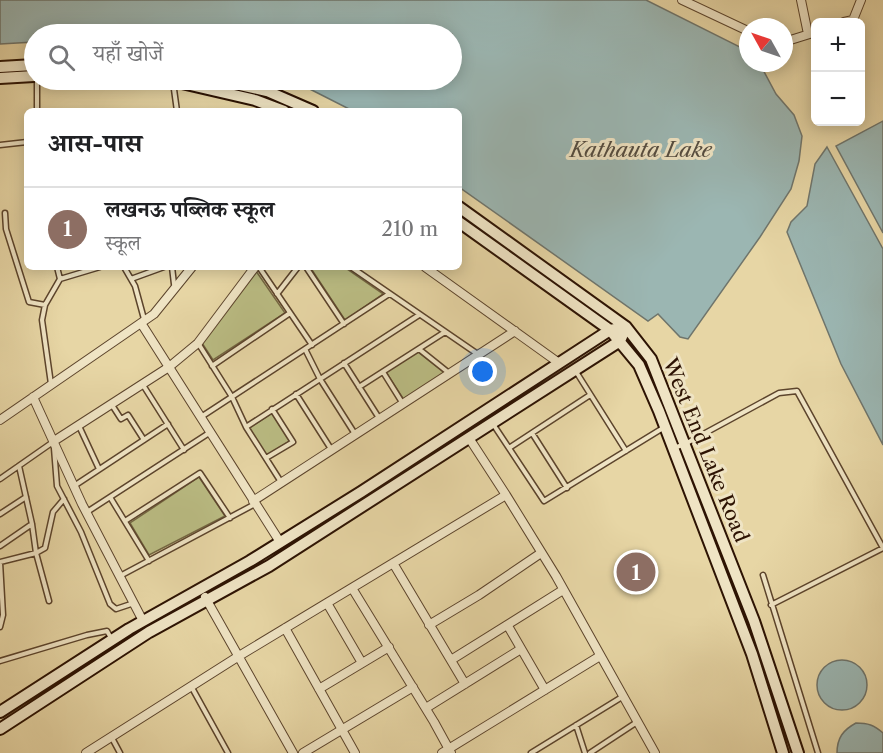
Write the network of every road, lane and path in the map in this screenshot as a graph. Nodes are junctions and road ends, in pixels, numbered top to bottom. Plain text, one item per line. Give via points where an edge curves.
1 (682, 0) edge
2 (801, 0) edge
3 (861, 0) edge
4 (854, 18) edge
5 (739, 27) edge
6 (811, 30) edge
7 (811, 33) edge
8 (793, 39) edge
9 (24, 66) edge
10 (0, 67) edge
11 (0, 78) edge
12 (24, 78) edge
13 (36, 90) edge
14 (174, 90) edge
15 (212, 90) edge
16 (263, 90) edge
17 (280, 107) edge
18 (37, 108) edge
19 (177, 108) edge
20 (24, 142) edge
21 (0, 144) edge
22 (462, 209) edge
23 (5, 213) dead end
24 (462, 224) edge
25 (58, 270) edge
26 (90, 270) edge
27 (126, 270) edge
28 (156, 270) edge
29 (172, 270) edge
30 (189, 270) edge
31 (255, 270) edge
32 (259, 270) edge
33 (296, 270) edge
34 (308, 270) edge
35 (355, 270) edge
36 (429, 270) edge
37 (60, 279) junction
38 (131, 279) junction
39 (176, 286) junction
40 (277, 294) junction
41 (389, 294) junction
42 (45, 305) junction
43 (290, 313) junction
44 (419, 315) junction
45 (142, 322) junction
46 (344, 324) junction
47 (627, 327) junction
48 (610, 330) junction
49 (445, 332) junction
50 (515, 332) junction
51 (620, 341) junction
52 (198, 343) junction
53 (312, 345) junction
54 (305, 349) junction
55 (419, 349) junction
56 (478, 355) junction
57 (344, 363) junction
58 (559, 363) junction
59 (212, 366) junction
60 (169, 367) junction
61 (574, 370) junction
62 (383, 372) junction
63 (450, 374) junction
64 (320, 379) junction
65 (142, 384) junction
66 (51, 385) junction
67 (359, 387) junction
68 (296, 394) junction
69 (590, 395) junction
70 (33, 397) junction
71 (232, 397) junction
72 (111, 404) junction
73 (403, 404) junction
74 (272, 410) junction
75 (201, 417) junction
76 (379, 419) junction
77 (0, 420) edge
78 (493, 423) junction
79 (168, 424) junction
80 (78, 425) junction
81 (665, 426) junction
82 (246, 427) junction
83 (210, 433) junction
84 (532, 433) junction
85 (356, 435) junction
86 (469, 438) junction
87 (144, 440) junction
88 (54, 441) junction
89 (685, 444) junction
90 (509, 448) junction
91 (673, 448) junction
92 (184, 450) junction
93 (332, 450) junction
94 (626, 451) junction
95 (266, 458) junction
96 (19, 466) junction
97 (99, 469) junction
98 (0, 479) edge
99 (281, 483) junction
100 (74, 486) junction
101 (567, 488) junction
102 (506, 495) junction
103 (26, 497) junction
104 (110, 497) junction
105 (64, 500) junction
106 (254, 502) junction
107 (87, 513) junction
108 (0, 514) edge
109 (230, 518) junction
110 (124, 521) junction
111 (32, 524) junction
112 (280, 542) junction
113 (0, 546) edge
114 (36, 553) junction
115 (541, 553) junction
116 (149, 561) junction
117 (0, 562) edge
118 (393, 564) junction
119 (763, 575) dead end
120 (120, 576) junction
121 (200, 588) junction
122 (352, 588) junction
123 (563, 590) junction
124 (207, 600) junction
125 (49, 601) dead end
126 (134, 603) junction
127 (327, 603) junction
128 (771, 605) junction
129 (2, 616) edge
130 (143, 621) junction
131 (429, 625) junction
132 (508, 626) junction
133 (0, 627) edge
134 (285, 628) junction
135 (112, 640) junction
136 (389, 647) junction
137 (521, 649) junction
138 (239, 656) junction
139 (600, 656) junction
140 (451, 660) junction
141 (0, 661) edge
142 (362, 663) junction
143 (465, 684) junction
144 (191, 686) junction
145 (413, 687) junction
146 (319, 689) junction
147 (545, 690) junction
148 (623, 696) junction
149 (426, 708) junction
150 (0, 712) edge
151 (637, 722) junction
152 (576, 725) junction
153 (0, 729) edge
154 (342, 730) junction
155 (111, 737) junction
156 (447, 752) edge
157 (86, 753) edge
158 (120, 753) edge
159 (228, 753) edge
160 (292, 753) edge
161 (303, 753) edge
162 (355, 753) edge
163 (531, 753) edge
164 (585, 753) edge
165 (590, 753) edge
166 (655, 753) edge
167 (783, 753) edge
168 (798, 753) edge
169 (818, 753) edge

1 - 5 street
2 - 6 street
3 - 4 street
7 - 8 street
9 - 10 street
11 - 12 street
13 - 18 lane
14 - 19 lane
15 - 17 street
16 - 17 street
20 - 21 lane
22 - 47 street, West End Lake Road
23 - 42 lane via 6,229 29,302
24 - 48 street, West End Lake Road
25 - 37 lane
26 - 37 lane
27 - 38 lane
28 - 38 lane
29 - 39 lane
30 - 39 street
31 - 52 street
32 - 40 lane
33 - 40 lane
34 - 46 lane
35 - 41 lane
36 - 50 street
37 - 42 lane
38 - 45 lane
39 - 45 street via 154,314
40 - 43 lane
41 - 44 lane
41 - 46 lane
42 - 66 lane via 42,320
43 - 53 lane
43 - 59 lane
44 - 49 lane
44 - 57 lane
45 - 60 street
45 - 66 street
46 - 53 lane
47 - 48 street
47 - 51 street
47 - 89 street, West End Lake Road via 651,359
48 - 51 street, West End Lake Road
48 - 58 street
49 - 55 lane
49 - 56 lane
50 - 56 street
50 - 58 street
51 - 61 street
51 - 81 street, West End Lake Road via 639,365
52 - 59 lane
52 - 60 street
53 - 54 lane
54 - 64 lane
54 - 71 lane
55 - 62 lane
55 - 63 lane
56 - 63 street
57 - 64 lane
57 - 67 lane
58 - 112 street
59 - 71 lane
60 - 65 street
60 - 75 street
61 - 69 lane
61 - 78 street
62 - 67 lane
62 - 73 lane
63 - 73 street
64 - 68 lane
64 - 85 lane
65 - 72 street
65 - 79 lane
66 - 70 street
67 - 76 lane
68 - 74 lane
68 - 93 lane
69 - 84 lane
69 - 94 lane
70 - 77 street
70 - 88 street
71 - 75 lane
71 - 82 lane
72 - 80 street
72 - 87 lane via 120,419 128,415
73 - 76 street
74 - 82 lane
74 - 95 lane via 293,442
75 - 83 street
76 - 85 street
78 - 86 street
78 - 90 lane
79 - 87 lane
79 - 92 lane
80 - 88 street
80 - 97 lane
81 - 91 street, West End Lake Road
81 - 94 lane
82 - 95 lane
83 - 92 lane
83 - 106 street
84 - 90 lane
84 - 101 lane
85 - 93 street
86 - 102 street
86 - 124 street via 269,566
87 - 97 lane
88 - 96 lane
88 - 100 street
88 - 105 lane via 57,486
89 - 91 lane
89 - 128 lane via 779,393 797,391 883,548
89 - 168 street, West End Lake Road via 754,621
90 - 101 lane via 544,501
91 - 167 street, West End Lake Road via 752,654
92 - 104 lane
93 - 99 street
94 - 101 lane
95 - 99 lane
96 - 98 lane
96 - 103 lane
97 - 100 lane
99 - 106 street
100 - 107 street
102 - 115 street
102 - 118 street
103 - 108 lane
103 - 111 lane
104 - 107 lane
104 - 110 lane
105 - 114 lane via 53,512 45,548
105 - 126 lane via 110,604 116,609
106 - 109 lane
106 - 112 street
107 - 120 street
109 - 110 lane via 200,473
109 - 116 lane
110 - 116 lane
111 - 113 lane
111 - 114 lane
112 - 121 street
114 - 117 lane
114 - 125 lane
115 - 123 street
115 - 131 street
116 - 120 lane
117 - 129 lane
118 - 122 street
118 - 131 street
119 - 128 lane
120 - 126 street
121 - 124 street
121 - 130 street
122 - 127 street
122 - 136 street
123 - 132 street
123 - 139 street
124 - 138 street
124 - 153 street
126 - 130 street
127 - 134 street
127 - 142 street
128 - 169 lane
129 - 133 lane
130 - 135 street
131 - 140 street
132 - 137 street
132 - 140 street
134 - 138 street
134 - 146 street
135 - 141 lane via 107,631
135 - 150 street
136 - 142 street
136 - 145 street
137 - 143 street
137 - 147 street
138 - 144 street
138 - 160 street
139 - 147 street
139 - 148 street
140 - 143 street
142 - 146 street
143 - 149 street
144 - 155 street
144 - 159 lane
145 - 149 street
145 - 154 street
146 - 154 street
147 - 156 street
148 - 151 street
148 - 152 lane
149 - 156 street
151 - 165 lane
151 - 166 street
152 - 163 lane
152 - 164 lane
154 - 161 street
154 - 162 street
155 - 157 street
155 - 158 lane

